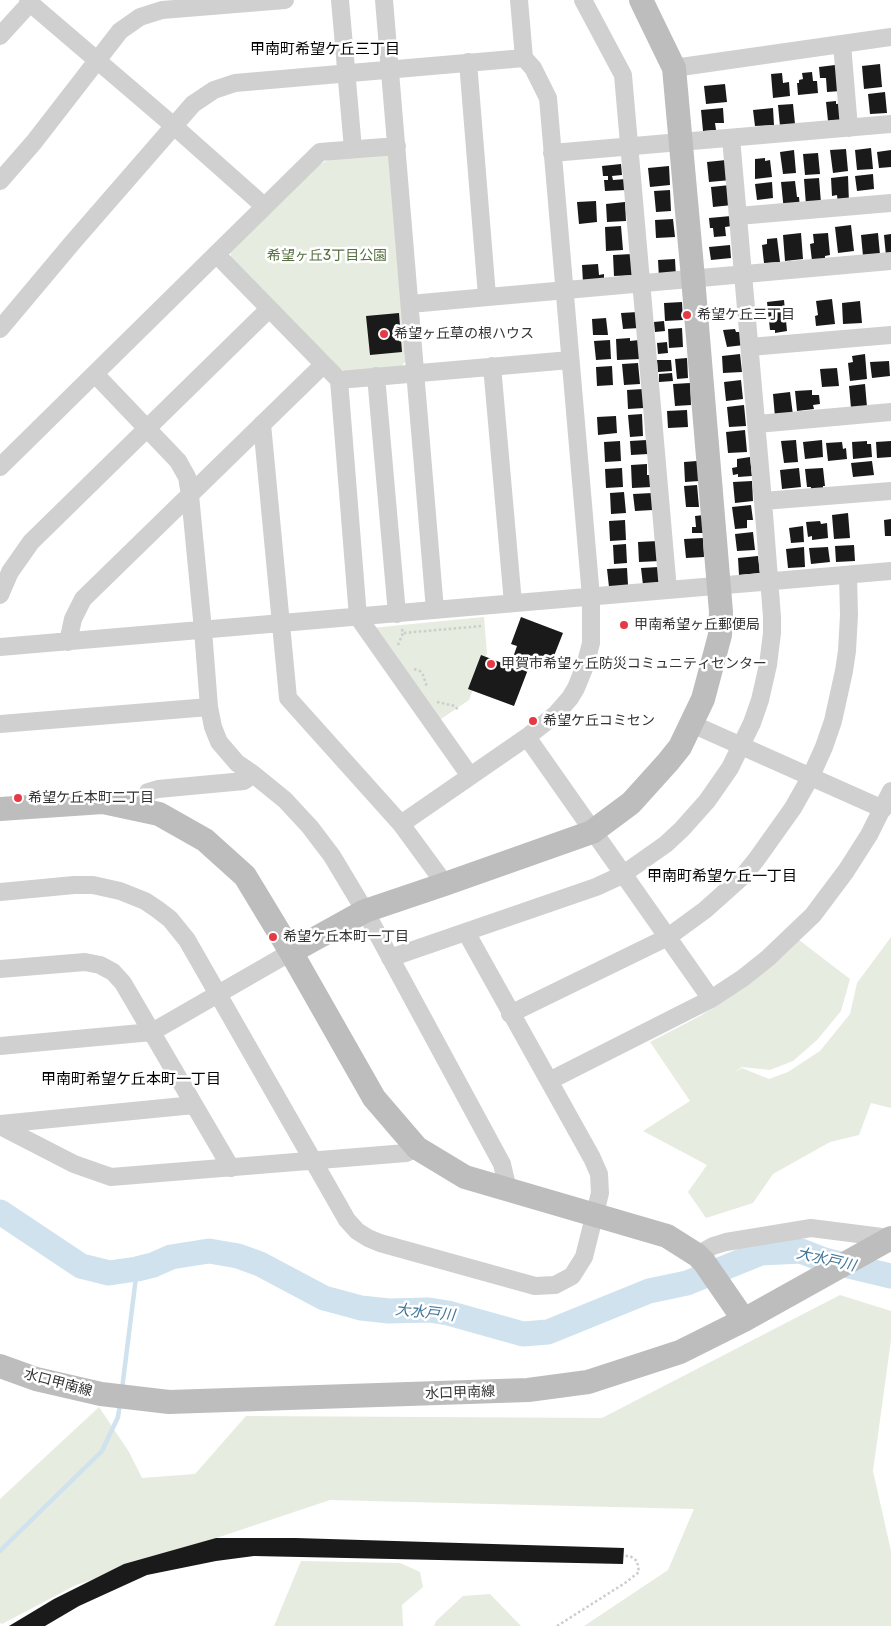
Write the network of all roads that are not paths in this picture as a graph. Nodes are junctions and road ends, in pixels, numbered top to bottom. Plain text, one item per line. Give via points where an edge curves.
1 (285, 0) edge
2 (340, 0) edge
3 (384, 0) edge
4 (519, 0) edge
5 (583, 0) edge
6 (641, 0) edge
7 (29, 2) edge
8 (0, 36) edge
9 (891, 37) edge
10 (842, 44) junction
11 (524, 58) junction
12 (96, 60) junction
13 (468, 62) junction
14 (389, 68) junction
15 (674, 68) junction
16 (346, 72) junction
17 (891, 124) edge
18 (174, 127) junction
19 (849, 128) junction
20 (732, 138) junction
21 (680, 142) junction
22 (397, 146) junction
23 (630, 147) junction
24 (353, 149) junction
25 (552, 154) junction
26 (0, 181) edge
27 (891, 203) edge
28 (264, 206) junction
29 (738, 216) junction
30 (217, 255) junction
31 (891, 261) edge
32 (744, 273) junction
33 (693, 278) junction
34 (641, 282) junction
35 (564, 289) junction
36 (487, 296) junction
37 (410, 304) junction
38 (269, 309) junction
39 (0, 330) edge
40 (891, 335) edge
41 (750, 347) junction
42 (570, 360) junction
43 (323, 365) junction
44 (492, 366) junction
45 (416, 373) junction
46 (95, 374) junction
47 (376, 376) junction
48 (339, 380) junction
49 (891, 412) edge
50 (262, 424) junction
51 (757, 424) junction
52 (147, 428) junction
53 (0, 467) edge
54 (891, 491) edge
55 (190, 495) junction
56 (764, 502) junction
57 (891, 571) edge
58 (848, 575) junction
59 (770, 582) junction
60 (719, 586) junction
61 (668, 590) junction
62 (0, 595) edge
63 (591, 597) junction
64 (513, 603) junction
65 (436, 610) junction
66 (397, 614) junction
67 (358, 617) junction
68 (280, 624) junction
69 (203, 630) junction
70 (68, 642) junction
71 (0, 647) edge
72 (209, 707) junction
73 (0, 724) edge
74 (692, 724) junction
75 (527, 737) junction
76 (742, 746) junction
77 (254, 774) junction
78 (470, 776) junction
79 (811, 776) junction
80 (891, 791) edge
81 (0, 809) edge
82 (883, 809) junction
83 (142, 810) junction
84 (401, 824) junction
85 (592, 832) junction
86 (622, 875) junction
87 (445, 884) junction
88 (0, 892) edge
89 (365, 911) junction
90 (466, 932) junction
91 (668, 937) junction
92 (291, 952) junction
93 (390, 958) junction
94 (0, 969) edge
95 (220, 995) junction
96 (711, 999) junction
97 (510, 1014) junction
98 (152, 1032) junction
99 (0, 1046) edge
100 (549, 1081) junction
101 (194, 1105) junction
102 (0, 1125) edge
103 (416, 1148) junction
104 (315, 1160) junction
105 (231, 1168) junction
106 (508, 1190) junction
107 (595, 1215) junction
108 (890, 1238) edge
109 (701, 1258) junction
110 (744, 1320) junction
111 (0, 1366) edge

1 - 12 street via 151,13 120,32
2 - 16 street
3 - 14 street
4 - 11 street
5 - 23 street via 623,75
6 - 15 street
7 - 8 street
7 - 12 street
9 - 10 street
10 - 15 street
10 - 19 street
11 - 13 street
11 - 25 street via 533,68 548,98
12 - 18 street
12 - 26 street
13 - 14 street
13 - 36 street
14 - 16 street
14 - 22 street
15 - 21 street
16 - 18 street via 226,85 193,104
16 - 24 street
17 - 19 street
18 - 28 street
18 - 39 street
19 - 20 street
20 - 21 street
20 - 29 street
21 - 23 street
21 - 33 street
22 - 24 street
22 - 37 street
23 - 25 street
23 - 34 street
24 - 28 street via 320,152
25 - 35 street
27 - 29 street
28 - 30 street
29 - 32 street
30 - 38 street
30 - 46 street
31 - 32 street
32 - 33 street
32 - 41 street
33 - 34 street
33 - 60 street
34 - 35 street
34 - 61 street
35 - 36 street
35 - 42 street
36 - 37 street
37 - 45 street
38 - 43 street
38 - 52 street
40 - 41 street
41 - 51 street
42 - 44 street
42 - 63 street
43 - 48 street
43 - 50 street
44 - 45 street
44 - 64 street
45 - 47 street
45 - 65 street
46 - 52 street
46 - 53 street
47 - 48 street
47 - 66 street
48 - 67 street
49 - 51 street
50 - 55 street
50 - 68 street
51 - 56 street
52 - 55 street via 184,468
52 - 62 street via 31,542 10,572
54 - 56 street
55 - 69 street
55 - 70 street via 83,599 73,619
56 - 59 street
57 - 58 street
58 - 59 street
58 - 79 street via 849,615 844,671 833,721
59 - 60 street
59 - 76 street via 770,650 760,700
60 - 61 street
60 - 74 street via 720,635 710,677
61 - 63 street
63 - 64 street
63 - 75 street via 591,643 579,682 563,707
64 - 65 street
65 - 66 street
66 - 67 street
67 - 68 street
67 - 78 street
68 - 69 street
68 - 84 street via 288,698
69 - 70 street
69 - 72 street
70 - 71 street
72 - 73 street
72 - 77 street via 212,727 219,742 237,764
74 - 76 street
74 - 85 street via 680,747 644,789
75 - 78 street
75 - 85 street
76 - 79 street
76 - 86 street via 718,786 682,829
77 - 83 street via 244,781 148,792
77 - 89 street via 310,827 332,856
78 - 84 street
79 - 82 street
79 - 91 street via 793,808 743,876
80 - 82 street
81 - 83 street via 103,802
82 - 96 street via 846,871 813,915 768,958
83 - 92 street via 159,814 205,840 245,876
84 - 87 street
85 - 86 street
85 - 87 street
86 - 90 street
86 - 91 street
87 - 89 street
88 - 95 street via 93,885 146,901 180,929
89 - 92 street
89 - 93 street
90 - 93 street
90 - 97 street
91 - 96 street
91 - 97 street
92 - 95 street
92 - 103 street via 374,1098
93 - 106 street via 502,1164
94 - 98 street via 78,962 100,965 119,977
95 - 98 street
95 - 104 street
96 - 100 street
97 - 100 street
98 - 99 street
98 - 101 street
100 - 107 street via 597,1167 600,1193
101 - 102 street
101 - 105 street
102 - 105 street via 74,1164 111,1177
103 - 104 street via 406,1153
103 - 106 street via 465,1177
104 - 105 street
104 - 107 street via 347,1220 368,1238 535,1286 555,1285 575,1272 584,1257
106 - 107 street
107 - 109 street via 668,1236
108 - 109 street via 811,1228 726,1242 713,1246
108 - 110 street, 水口甲南線
109 - 110 street
110 - 111 street, 水口甲南線 via 680,1352 624,1372 588,1382 528,1390 169,1402 101,1394 36,1379

